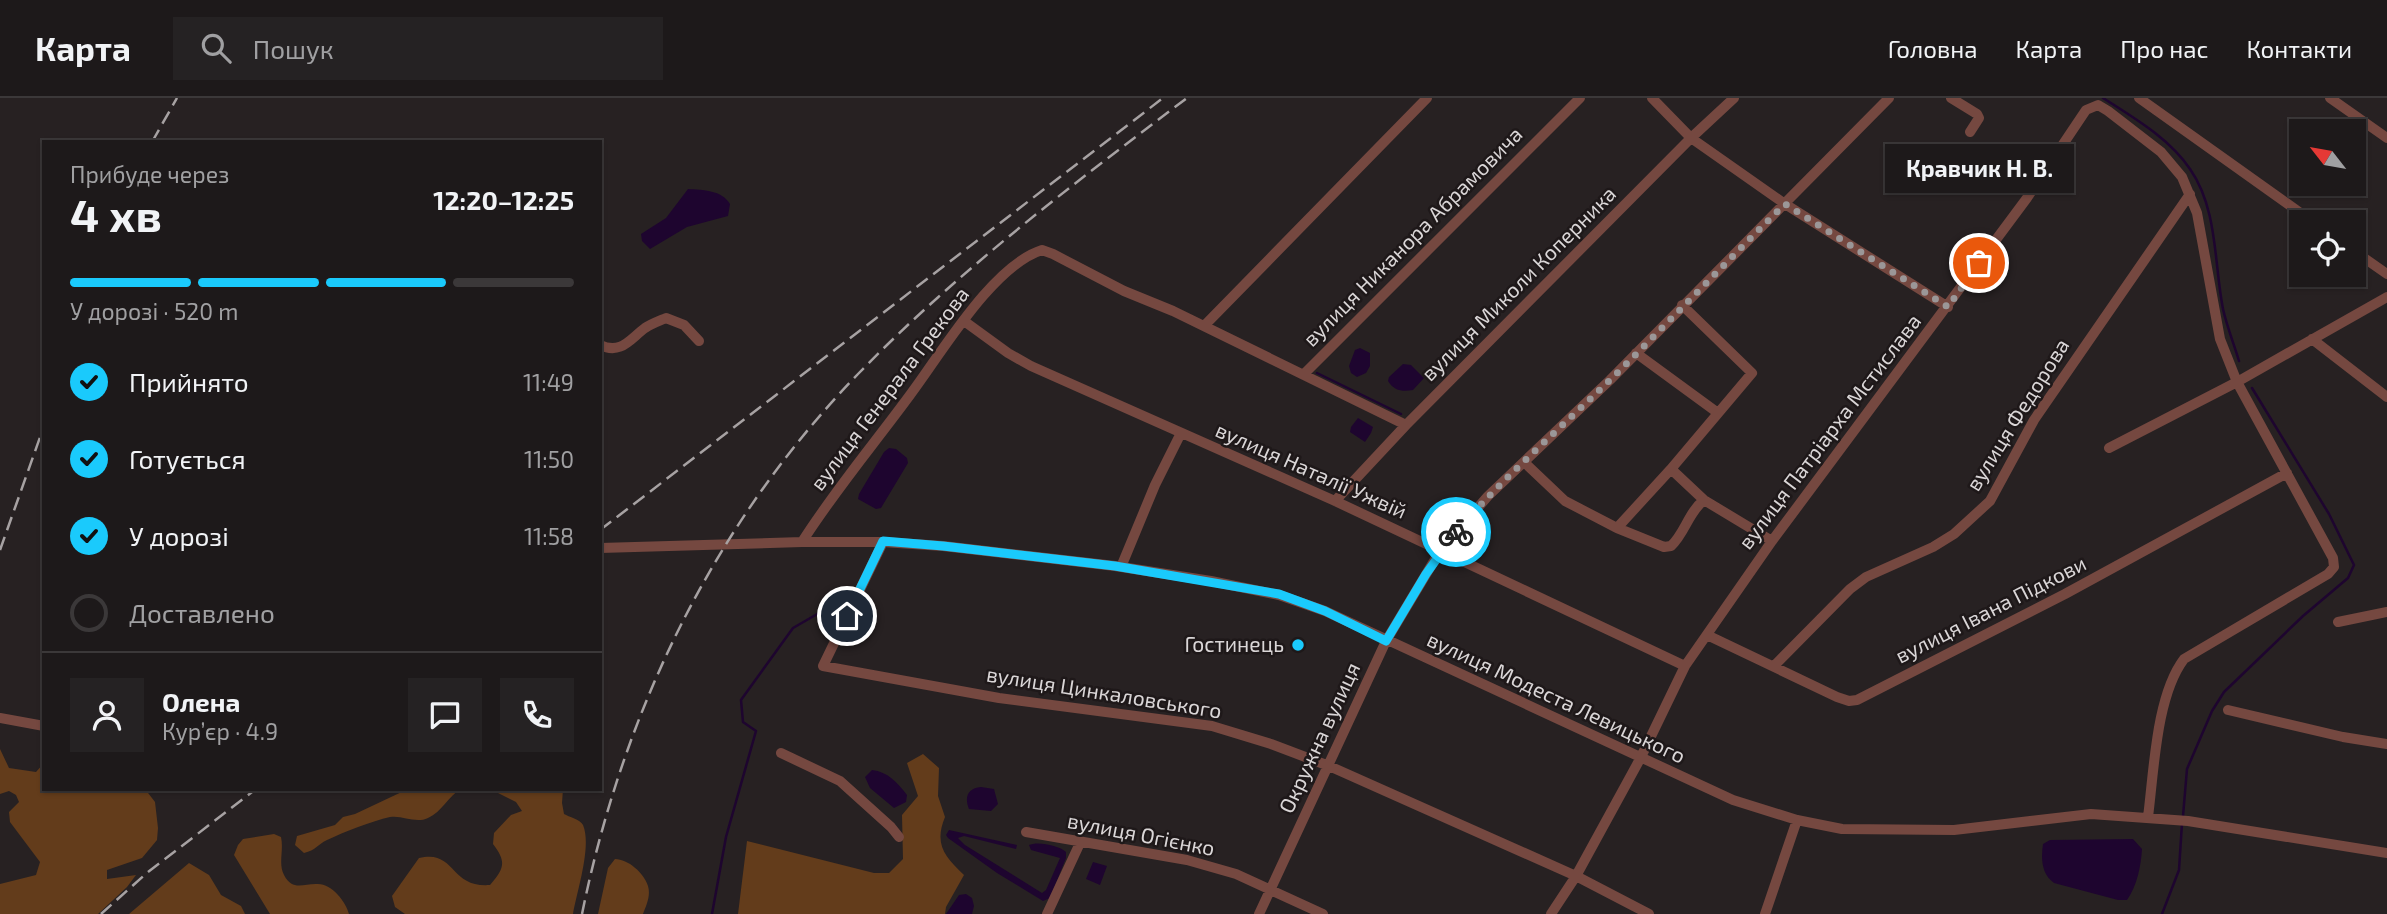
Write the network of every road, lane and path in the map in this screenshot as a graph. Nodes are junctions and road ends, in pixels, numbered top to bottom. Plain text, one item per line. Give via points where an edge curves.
1 (1427, 98) edge
2 (1580, 98) edge
3 (1652, 98) edge
4 (1734, 98) edge
5 (1889, 98) edge
6 (1951, 98) edge
7 (2139, 98) edge
8 (2330, 98) edge
9 (1970, 132) dead end
10 (1691, 138) junction
11 (2387, 138) edge
12 (2190, 194) junction
13 (1785, 204) junction
14 (2296, 210) edge
15 (2366, 259) edge
16 (2387, 274) edge
17 (2387, 297) edge
18 (1682, 305) junction
19 (1948, 307) junction
20 (964, 321) junction
21 (1204, 326) junction
22 (2312, 339) junction
23 (699, 341) dead end
24 (602, 346) edge
25 (1636, 353) junction
26 (1304, 374) junction
27 (2237, 382) junction
28 (2387, 397) edge
29 (1718, 413) junction
30 (1406, 425) junction
31 (1181, 433) junction
32 (2109, 448) dead end
33 (1524, 462) junction
34 (1671, 469) junction
35 (2287, 473) junction
36 (1704, 500) junction
37 (1335, 501) junction
38 (1617, 527) junction
39 (883, 541) junction
40 (1772, 541) junction
41 (802, 542) junction
42 (602, 548) edge
43 (1440, 551) junction
44 (1121, 567) junction
45 (2387, 612) edge
46 (2338, 622) dead end
47 (1707, 635) junction
48 (1386, 641) junction
49 (1685, 666) junction
50 (1774, 666) junction
51 (2228, 710) dead end
52 (0, 718) edge
53 (42, 726) edge
54 (2387, 744) edge
55 (781, 753) dead end
56 (1640, 758) junction
57 (1329, 766) junction
58 (2148, 817) junction
59 (1797, 820) junction
60 (1026, 832) dead end
61 (899, 837) dead end
62 (1080, 843) junction
63 (2387, 853) edge
64 (1576, 876) junction
65 (1270, 889) junction
66 (1047, 914) edge
67 (1259, 914) edge
68 (1323, 914) edge
69 (1551, 914) edge
70 (1649, 914) edge
71 (1765, 914) edge

1 - 21 street
2 - 26 street, вулиця Никанора Абрамовича
3 - 10 street
4 - 10 street, вулиця Миколи Коперника
5 - 13 street, Окружна вулиця
6 - 9 street via 1979,118
7 - 14 street
8 - 11 street
10 - 13 street
10 - 30 street, вулиця Миколи Коперника
12 - 19 street, вулиця Патріарха Мстислава via 2161,152 2108,111 2092,106
12 - 27 street via 2220,339
12 - 50 street, вулиця Федорова via 2034,420 1990,501 1954,534 1850,589
13 - 18 street, Окружна вулиця
13 - 19 street
15 - 16 street
17 - 22 street
18 - 25 street, Окружна вулиця
18 - 29 street via 1752,373
19 - 40 street, вулиця Патріарха Мстислава
20 - 21 street, вулиця Генерала Грекова via 1015,266 1042,250
20 - 31 street, вулиця Наталії Ужвій via 1031,366
20 - 41 street, вулиця Генерала Грекова
21 - 26 street, вулиця Генерала Грекова
22 - 27 street
22 - 28 street
23 - 24 street via 684,325 666,318 645,328 624,347
25 - 29 street
25 - 33 street, Окружна вулиця
26 - 30 street, вулиця Генерала Грекова
27 - 32 street
27 - 35 street
29 - 34 street
30 - 37 street, вулиця Миколи Коперника
31 - 37 street, вулиця Наталії Ужвій
31 - 44 street
33 - 38 street via 1565,500
33 - 43 street, Окружна вулиця
34 - 36 street
34 - 38 street
35 - 50 street, вулиця Івана Підкови via 2053,601 1857,700 1837,697
35 - 58 street via 2334,567 2183,659 2167,690
36 - 38 street via 1671,546
36 - 40 street
37 - 43 street, вулиця Наталії Ужвій
39 - 41 street, вулиця Модеста Левицького
39 - 44 street, вулиця Модеста Левицького
39 - 57 street, вулиця Цинкаловського via 823,666 999,698 1212,726
40 - 47 street, вулиця Патріарха Мстислава
41 - 42 street, вулиця Модеста Левицького
43 - 48 street, Окружна вулиця
43 - 49 street, вулиця Наталії Ужвій
44 - 48 street, вулиця Модеста Левицького via 1279,594
45 - 46 street
47 - 49 street, вулиця Патріарха Мстислава
47 - 50 street, вулиця Івана Підкови
48 - 56 street, вулиця Модеста Левицького
48 - 57 street, Окружна вулиця
49 - 56 street, вулиця Патріарха Мстислава
51 - 54 street
52 - 53 street
55 - 61 street via 840,781
56 - 59 street, вулиця Модеста Левицького via 1733,800
56 - 64 street, вулиця Патріарха Мстислава
57 - 64 street, вулиця Цинкаловського
57 - 65 street, Окружна вулиця
58 - 59 street, вулиця Модеста Левицького via 2091,814 1954,830 1842,829
58 - 63 street, вулиця Модеста Левицького
59 - 71 street
60 - 62 street, вулиця Огієнко
62 - 65 street, вулиця Огієнко via 1187,860
62 - 66 street
64 - 69 street, вулиця Патріарха Мстислава
64 - 70 street, вулиця Цинкаловського
65 - 67 street, Окружна вулиця
65 - 68 street, вулиця Огієнко

